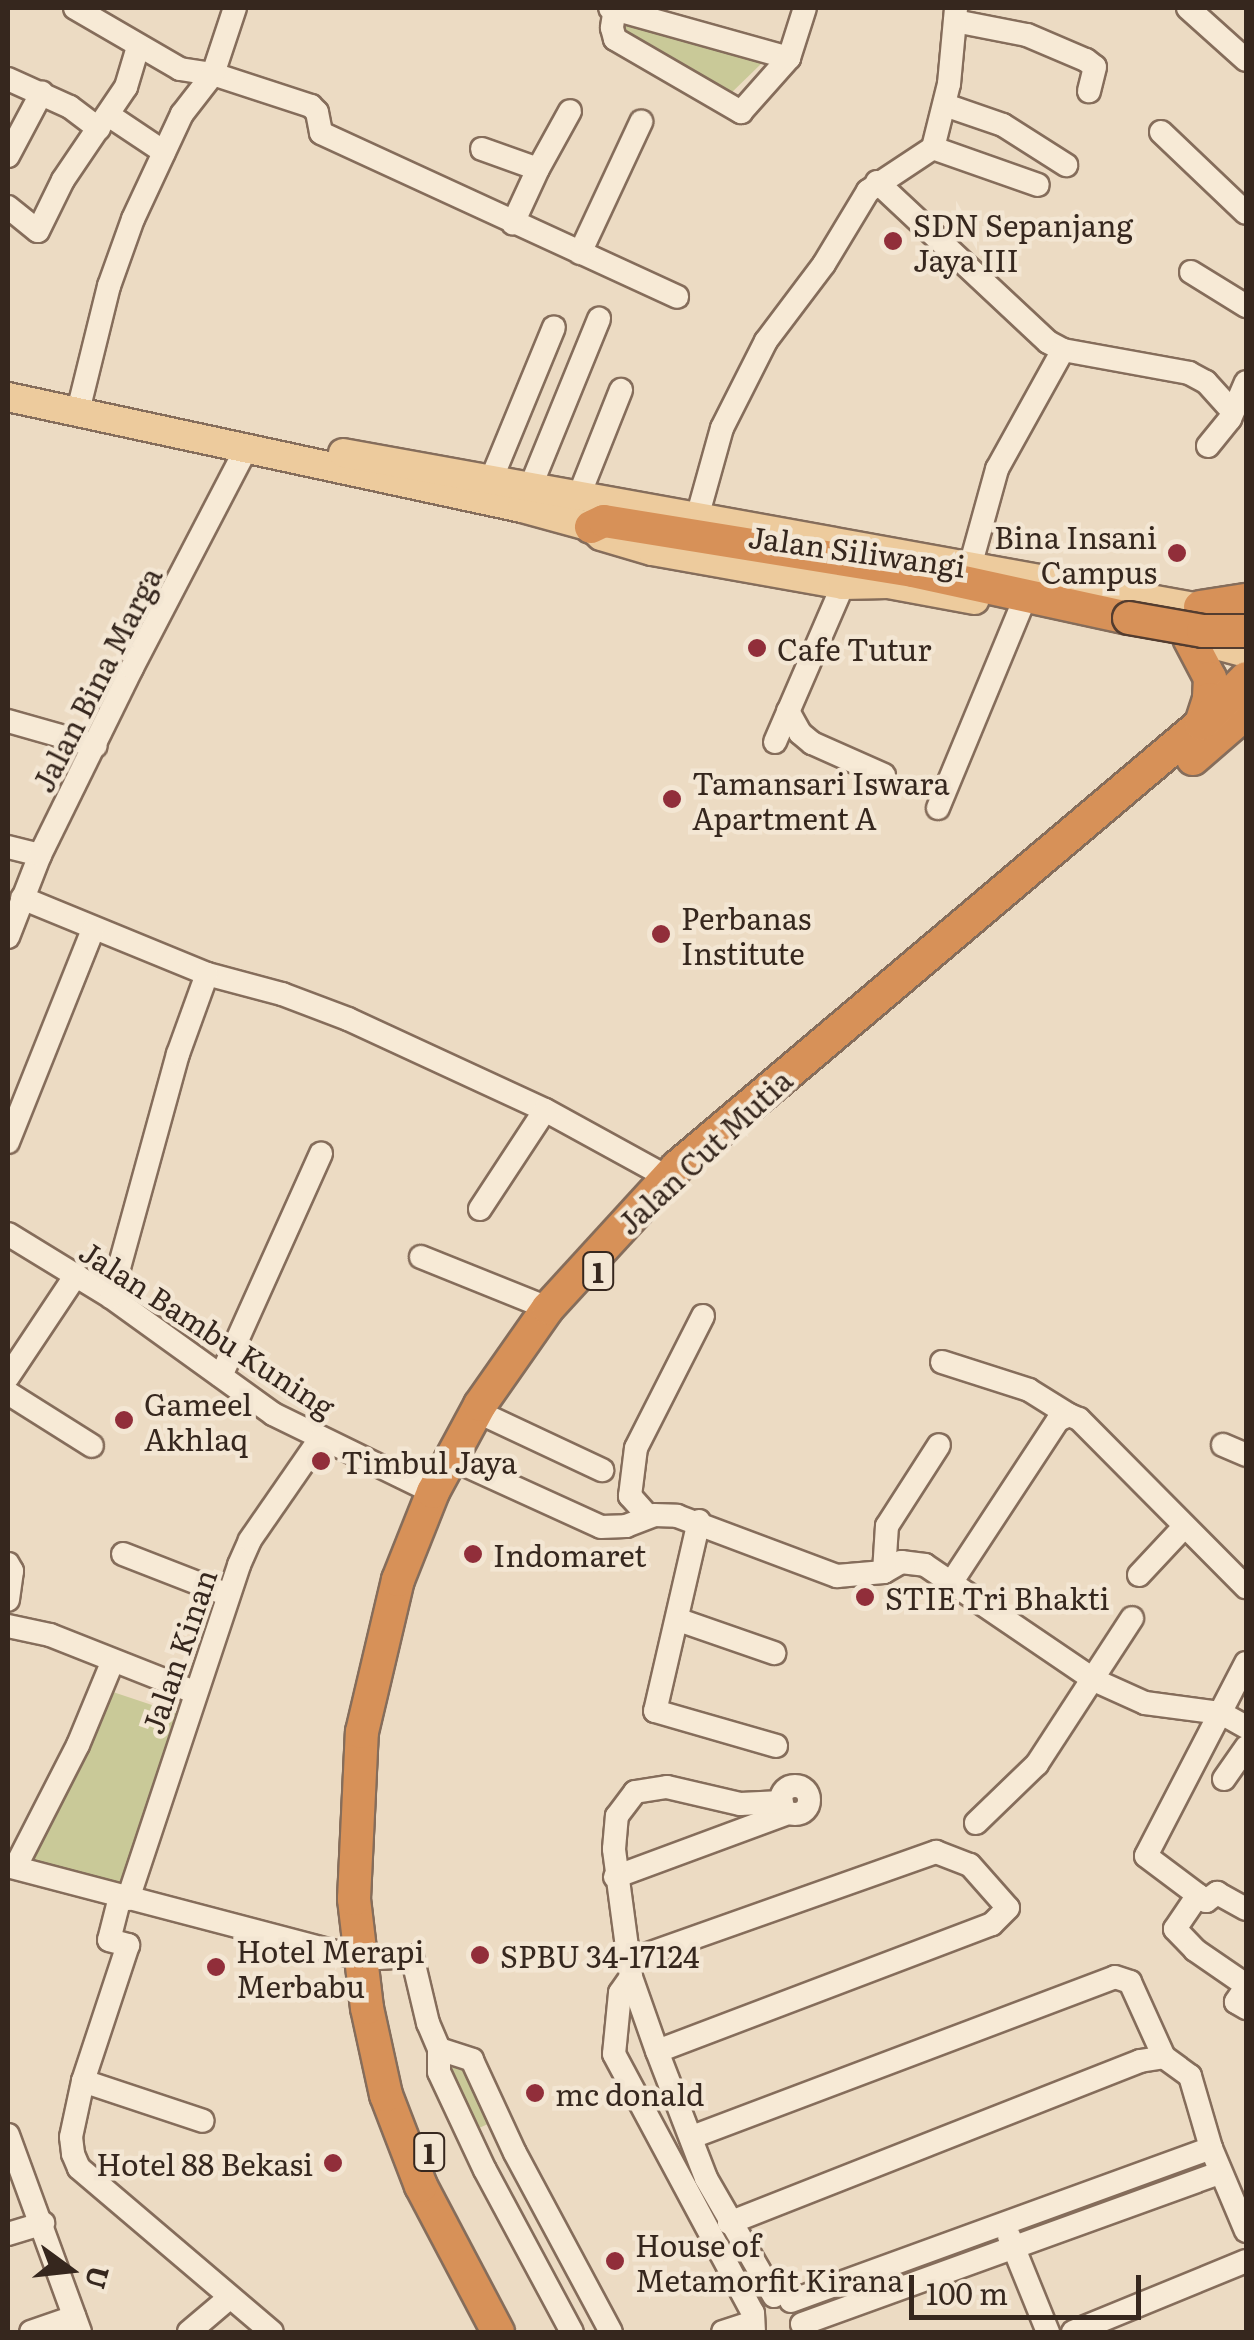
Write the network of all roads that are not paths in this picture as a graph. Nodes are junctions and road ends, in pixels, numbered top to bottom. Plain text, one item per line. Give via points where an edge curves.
1 (75, 8) edge
2 (128, 8) edge
3 (235, 8) edge
4 (613, 8) edge
5 (805, 8) edge
6 (1188, 8) edge
7 (956, 14) edge
8 (115, 29) junction
9 (138, 46) junction
10 (789, 58) junction
11 (1246, 60) edge
12 (214, 74) junction
13 (8, 79) edge
14 (1089, 91) dead end
15 (42, 92) junction
16 (945, 105) junction
17 (570, 111) dead end
18 (104, 122) junction
19 (641, 122) dead end
20 (1161, 132) dead end
21 (933, 148) junction
22 (482, 149) dead end
23 (164, 152) junction
24 (8, 156) edge
25 (1066, 166) dead end
26 (538, 169) junction
27 (877, 182) junction
28 (1038, 184) dead end
29 (8, 208) edge
30 (1246, 213) edge
31 (513, 223) junction
32 (580, 254) junction
33 (1191, 272) dead end
34 (677, 297) dead end
35 (1246, 306) edge
36 (599, 319) dead end
37 (554, 327) dead end
38 (1063, 350) junction
39 (8, 380) edge
40 (1246, 382) edge
41 (621, 390) dead end
42 (8, 396) edge
43 (79, 404) junction
44 (1232, 411) junction
45 (248, 443) junction
46 (1208, 446) dead end
47 (491, 480) junction
48 (580, 493) junction
49 (526, 498) junction
50 (698, 514) junction
51 (590, 526) junction
52 (971, 563) junction
53 (843, 584) junction
54 (1246, 600) edge
55 (1021, 608) junction
56 (1246, 618) edge
57 (1189, 621) junction
58 (1246, 632) edge
59 (1246, 653) edge
60 (1246, 678) edge
61 (788, 711) junction
62 (1246, 714) edge
63 (8, 720) edge
64 (1201, 724) junction
65 (775, 742) dead end
66 (96, 746) junction
67 (884, 776) dead end
68 (938, 808) dead end
69 (8, 846) edge
70 (40, 855) junction
71 (22, 898) junction
72 (93, 930) junction
73 (8, 937) edge
74 (208, 974) junction
75 (545, 1110) junction
76 (8, 1142) edge
77 (321, 1152) dead end
78 (667, 1177) junction
79 (480, 1208) dead end
80 (8, 1234) edge
81 (421, 1257) dead end
82 (76, 1275) junction
83 (111, 1297) junction
84 (548, 1308) junction
85 (702, 1316) dead end
86 (942, 1362) dead end
87 (222, 1376) junction
88 (8, 1377) edge
89 (8, 1394) edge
90 (1069, 1415) junction
91 (491, 1418) junction
92 (320, 1439) junction
93 (1224, 1445) dead end
94 (92, 1446) dead end
95 (939, 1446) dead end
96 (1246, 1456) edge
97 (464, 1465) junction
98 (602, 1470) dead end
99 (433, 1492) junction
100 (648, 1516) junction
101 (699, 1521) junction
102 (1183, 1528) junction
103 (123, 1554) dead end
104 (8, 1564) edge
105 (884, 1572) junction
106 (1140, 1574) dead end
107 (951, 1582) junction
108 (1246, 1587) edge
109 (228, 1595) junction
110 (8, 1600) edge
111 (1132, 1618) dead end
112 (679, 1620) junction
113 (8, 1626) edge
114 (774, 1653) dead end
115 (112, 1663) junction
116 (1246, 1663) edge
117 (1094, 1680) junction
118 (194, 1692) junction
119 (1221, 1713) junction
120 (1246, 1727) edge
121 (776, 1746) dead end
122 (1246, 1747) edge
123 (1224, 1779) dead end
124 (976, 1823) dead end
125 (12, 1866) edge
126 (616, 1877) junction
127 (1198, 1894) junction
128 (124, 1898) junction
129 (1246, 1909) edge
130 (370, 1958) junction
131 (630, 1969) junction
132 (1246, 1986) edge
133 (1246, 2008) edge
134 (439, 2049) junction
135 (657, 2051) junction
136 (1164, 2057) junction
137 (83, 2081) junction
138 (499, 2119) junction
139 (202, 2121) dead end
140 (468, 2133) junction
141 (8, 2135) edge
142 (692, 2137) junction
143 (1211, 2148) junction
144 (515, 2154) junction
145 (485, 2170) junction
146 (1220, 2173) junction
147 (696, 2183) junction
148 (43, 2223) junction
149 (729, 2223) junction
150 (1004, 2224) junction
151 (1246, 2231) edge
152 (8, 2234) edge
153 (1014, 2248) junction
154 (1246, 2262) edge
155 (228, 2298) junction
156 (783, 2299) junction
157 (753, 2323) edge
158 (77, 2325) edge
159 (801, 2330) edge
160 (606, 2331) edge
161 (31, 2332) edge
162 (189, 2332) edge
163 (272, 2332) edge
164 (498, 2332) edge
165 (520, 2332) edge
166 (572, 2332) edge
167 (724, 2332) edge
168 (1048, 2332) edge
169 (1073, 2332) edge

1 - 8 street
2 - 8 street
3 - 12 street
4 - 10 street
4 - 10 street via 615,39 741,112
5 - 10 street
6 - 11 street
7 - 14 street via 1086,60 1095,67
7 - 16 street
8 - 9 street
9 - 12 street via 180,68
9 - 18 street via 126,87
12 - 23 street via 182,114
12 - 31 street via 311,106 321,133
13 - 15 street
15 - 18 street
15 - 24 street
16 - 21 street
16 - 25 street via 1003,125
17 - 26 street
18 - 23 street
18 - 29 street via 63,180 38,231
19 - 32 street
20 - 30 street
21 - 27 street
21 - 28 street
22 - 26 street
23 - 43 street via 109,286
26 - 31 street
27 - 38 street via 1030,329
27 - 50 street via 747,373 722,428
31 - 32 street
32 - 34 street
33 - 35 street
36 - 49 street
37 - 47 street
38 - 44 street via 1189,373
38 - 52 street via 1004,453
39 - 43 main road
40 - 44 street
41 - 48 street
42 - 43 main road
43 - 45 main road
44 - 46 street
45 - 47 main road
45 - 49 main road
45 - 66 street, Jalan Bina Marga
47 - 49 main road
48 - 49 main road, Jalan Siliwangi
48 - 50 main road, Jalan Siliwangi
49 - 51 main road, Jalan Siliwangi
50 - 52 main road, Jalan Siliwangi
51 - 53 main road, Jalan Siliwangi via 601,536 652,550
51 - 58 highway, bridge via 604,521 913,571 1202,631
52 - 57 main road, Jalan Siliwangi
53 - 55 main road, Jalan Siliwangi via 888,584
53 - 61 street
54 - 57 highway
55 - 57 main road, Jalan Siliwangi
55 - 68 street
56 - 57 main road, Jalan Siliwangi
57 - 59 main road, Jalan Siliwangi
57 - 64 highway via 1210,678
60 - 64 highway, Jalan Cut Mutia / 1
61 - 65 street
61 - 67 street via 812,743
62 - 91 highway, Jalan Cut Mutia / 1 via 1054,867 662,1201 582,1290
63 - 66 street
64 - 78 highway, Jalan Cut Mutia / 1
66 - 70 street, Jalan Bina Marga
69 - 70 street
70 - 71 street, Jalan Bina Marga
71 - 72 street
71 - 73 street, Jalan Bina Marga
72 - 74 street
72 - 76 street
74 - 75 street via 316,1006
74 - 83 street via 178,1054
75 - 78 street
75 - 79 street
77 - 87 street
78 - 84 highway, Jalan Cut Mutia / 1
80 - 82 street, Jalan Bambu Kuning
81 - 84 street
82 - 83 street, Jalan Bambu Kuning
82 - 88 street
83 - 87 street, Jalan Bambu Kuning
84 - 99 highway, Jalan Cut Mutia / 1 via 480,1405
85 - 100 street via 636,1448 630,1496
86 - 90 street via 1029,1390
87 - 92 street, Jalan Bambu Kuning
89 - 94 street
90 - 102 street
90 - 107 street via 1058,1420
91 - 97 highway, Jalan Cut Mutia / 1
91 - 98 street
92 - 99 street, Jalan Bambu Kuning
92 - 109 street, Jalan Kinan via 250,1540
93 - 96 street
95 - 105 street via 887,1526
97 - 100 street via 601,1527
97 - 130 highway, Jalan Cut Mutia / 1 via 412,1603 384,1722 373,1816
99 - 130 highway, Jalan Cut Mutia / 1 via 398,1580 362,1732 354,1899
100 - 101 street
101 - 105 street via 837,1576
101 - 112 street
102 - 106 street
102 - 108 street
103 - 109 street
104 - 110 street
105 - 107 street via 901,1562 925,1565
107 - 117 street
109 - 118 street, Jalan Kinan
111 - 117 street
112 - 114 street
112 - 121 street via 655,1711
113 - 115 street via 50,1635
115 - 118 street
115 - 125 street via 78,1745
116 - 119 street
117 - 119 street via 1144,1702
117 - 124 street via 1037,1764
118 - 128 street, Jalan Kinan
119 - 120 street
119 - 127 street via 1146,1856
122 - 123 street
125 - 128 street
126 - 126 street via 617,1816 635,1792 667,1787 785,1808
126 - 131 street
127 - 129 street via 1206,1900 1217,1893
127 - 132 street via 1176,1929
128 - 130 street
128 - 137 street, Jalan Kinan via 109,1940 128,1945
130 - 134 street via 412,1956
130 - 164 highway, Jalan Cut Mutia / 1 via 380,2072 405,2149
130 - 165 highway, Jalan Cut Mutia / 1 via 402,2078 443,2190
131 - 135 street
131 - 135 street via 936,1852 970,1864 1008,1908 992,1924
131 - 147 street via 620,1992 614,2054
132 - 133 street via 1236,2002
134 - 138 street via 469,2056
134 - 140 street via 439,2072
135 - 142 street
136 - 142 street via 1130,1982 1115,1977
136 - 143 street via 1190,2076
136 - 149 street
137 - 139 street
137 - 155 street via 71,2137 80,2168
138 - 140 street
138 - 144 street
140 - 145 street
141 - 148 street
142 - 147 street
143 - 146 street
143 - 150 street
144 - 145 street
144 - 160 street
145 - 166 street
146 - 151 street
146 - 153 street
147 - 149 street
147 - 157 street
148 - 152 street
148 - 158 street
149 - 156 street
150 - 153 street
150 - 156 street
153 - 159 street
153 - 168 street
154 - 169 street
155 - 162 street
155 - 163 street
156 - 157 street
156 - 159 street via 800,2311
157 - 167 street
158 - 161 street

